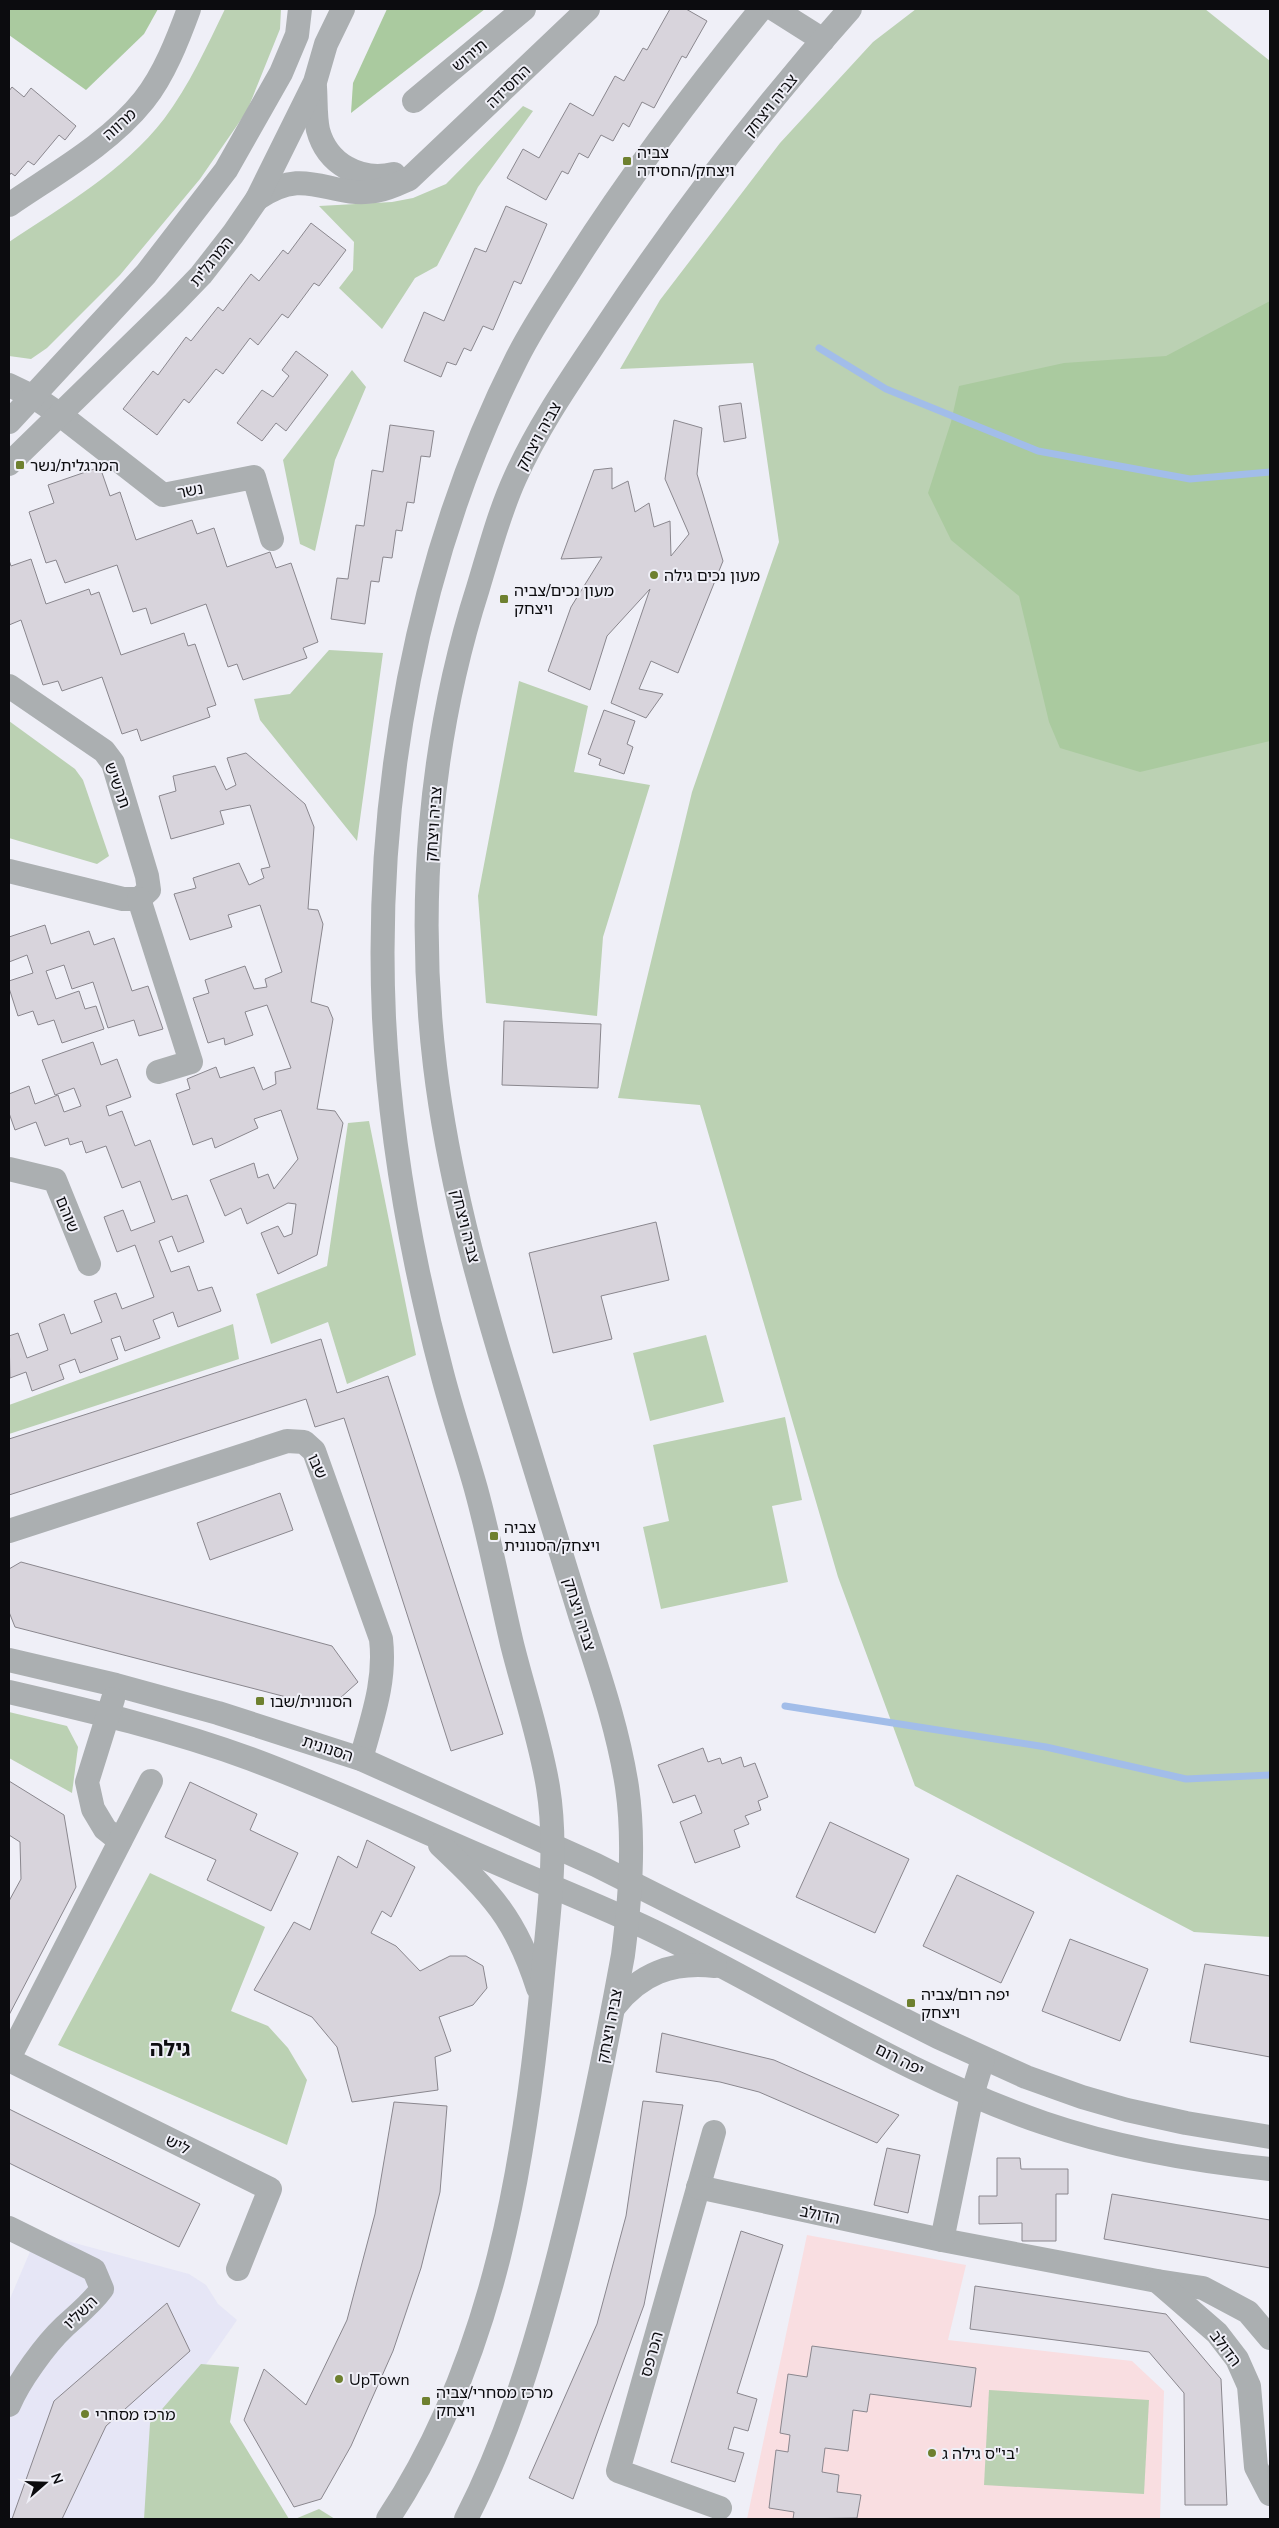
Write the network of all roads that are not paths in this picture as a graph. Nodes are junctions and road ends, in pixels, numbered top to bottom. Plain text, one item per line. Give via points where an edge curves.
1 (190, 9) edge
2 (300, 9) edge
3 (343, 9) edge
4 (524, 9) edge
5 (588, 9) edge
6 (762, 9) edge
7 (774, 9) edge
8 (800, 9) edge
9 (850, 9) edge
10 (823, 40) junction
11 (315, 82) junction
12 (414, 101) dead end
13 (428, 162) junction
14 (257, 199) junction
15 (9, 205) edge
16 (9, 385) edge
17 (34, 397) junction
18 (59, 414) junction
19 (9, 422) edge
20 (9, 464) edge
21 (272, 538) dead end
22 (9, 686) edge
23 (9, 871) edge
24 (139, 899) junction
25 (158, 1072) dead end
26 (9, 1169) edge
27 (89, 1264) dead end
28 (9, 1531) edge
29 (9, 1660) edge
30 (116, 1685) junction
31 (9, 1692) edge
32 (108, 1715) junction
33 (360, 1759) junction
34 (151, 1781) dead end
35 (426, 1832) junction
36 (120, 1841) junction
37 (553, 1844) junction
38 (630, 1882) junction
39 (552, 1887) junction
40 (628, 1919) junction
41 (719, 1966) junction
42 (541, 1998) junction
43 (614, 2008) junction
44 (9, 2059) edge
45 (983, 2059) junction
46 (972, 2095) junction
47 (714, 2132) dead end
48 (1270, 2137) edge
49 (1270, 2170) edge
50 (698, 2187) junction
51 (9, 2228) edge
52 (942, 2240) junction
53 (238, 2269) dead end
54 (1157, 2281) junction
55 (1270, 2338) edge
56 (9, 2404) edge
57 (1270, 2494) edge
58 (720, 2508) dead end
59 (388, 2519) edge
60 (466, 2519) edge

1 - 15 street, מרווה via 165,64 144,100 90,149
2 - 17 street via 297,35 281,73 226,170 146,274
3 - 11 street, המרגלית via 326,44
4 - 12 street, תירוש
5 - 13 street, החסידה
6 - 37 street via 607,213 517,358 463,484 443,544 411,664 391,793 384,903 384,1019 397,1145 423,1293 442,1375 475,1487 544,1767
7 - 10 street
8 - 10 street
9 - 10 street, צביה ויצחק
10 - 38 street, צביה ויצחק via 727,158 646,267 569,382 513,481 466,626 446,713 433,800 428,985 436,1068 452,1169 501,1358 612,1719 628,1802
11 - 13 street, החסידה via 316,119 322,143 345,168 362,176 383,176
11 - 14 street, המרגלית
13 - 14 street, החסידה via 409,179 375,191 354,191 300,182 271,190
14 - 18 street, המרגלית via 201,275
16 - 17 street
17 - 18 street
17 - 19 street
18 - 20 street, המרגלית
18 - 21 street, נשר via 163,495 254,477
22 - 24 street, תרשיש via 104,751 113,762 147,876 149,890
23 - 24 street via 123,899
24 - 25 street via 191,1062
26 - 27 street, שוהם via 55,1180
28 - 33 street, שבו via 287,1441 304,1442 314,1451 381,1639 382,1681
29 - 30 street, הסנונית
30 - 32 street
30 - 33 street, הסנונית via 218,1713
31 - 32 street
32 - 35 street via 253,1760
32 - 36 street via 87,1782 93,1809 106,1829
33 - 37 street, הסנונית
34 - 36 street, ליש
35 - 39 street
35 - 42 street via 506,1915 525,1950
36 - 44 street, ליש
37 - 38 street, הסנונית
37 - 39 street
38 - 40 street, צביה ויצחק
38 - 45 street
39 - 40 street, יפה רום
39 - 42 street
40 - 41 street, יפה רום
40 - 43 street, צביה ויצחק
41 - 43 street via 692,1965 658,1971 633,1986
41 - 46 street, יפה רום
42 - 59 street via 522,2139 499,2257 452,2400 422,2463
43 - 60 street, צביה ויצחק via 574,2197 528,2367 502,2439
44 - 53 street, ליש via 270,2189
45 - 46 street
45 - 48 street via 1082,2097 1127,2110
46 - 49 street, יפה רום via 1041,2122 1100,2139 1205,2162
46 - 52 street
47 - 50 street, הכרפס
50 - 52 street, הדולב
50 - 58 street, הכרפס via 618,2472
51 - 56 street, השליו via 94,2270 102,2289 92,2304 63,2327 16,2389
52 - 54 street, הדולב
54 - 55 street, הדולב via 1203,2288 1229,2301 1248,2312
54 - 57 street, הדולב via 1217,2333 1238,2359 1249,2386 1256,2468

